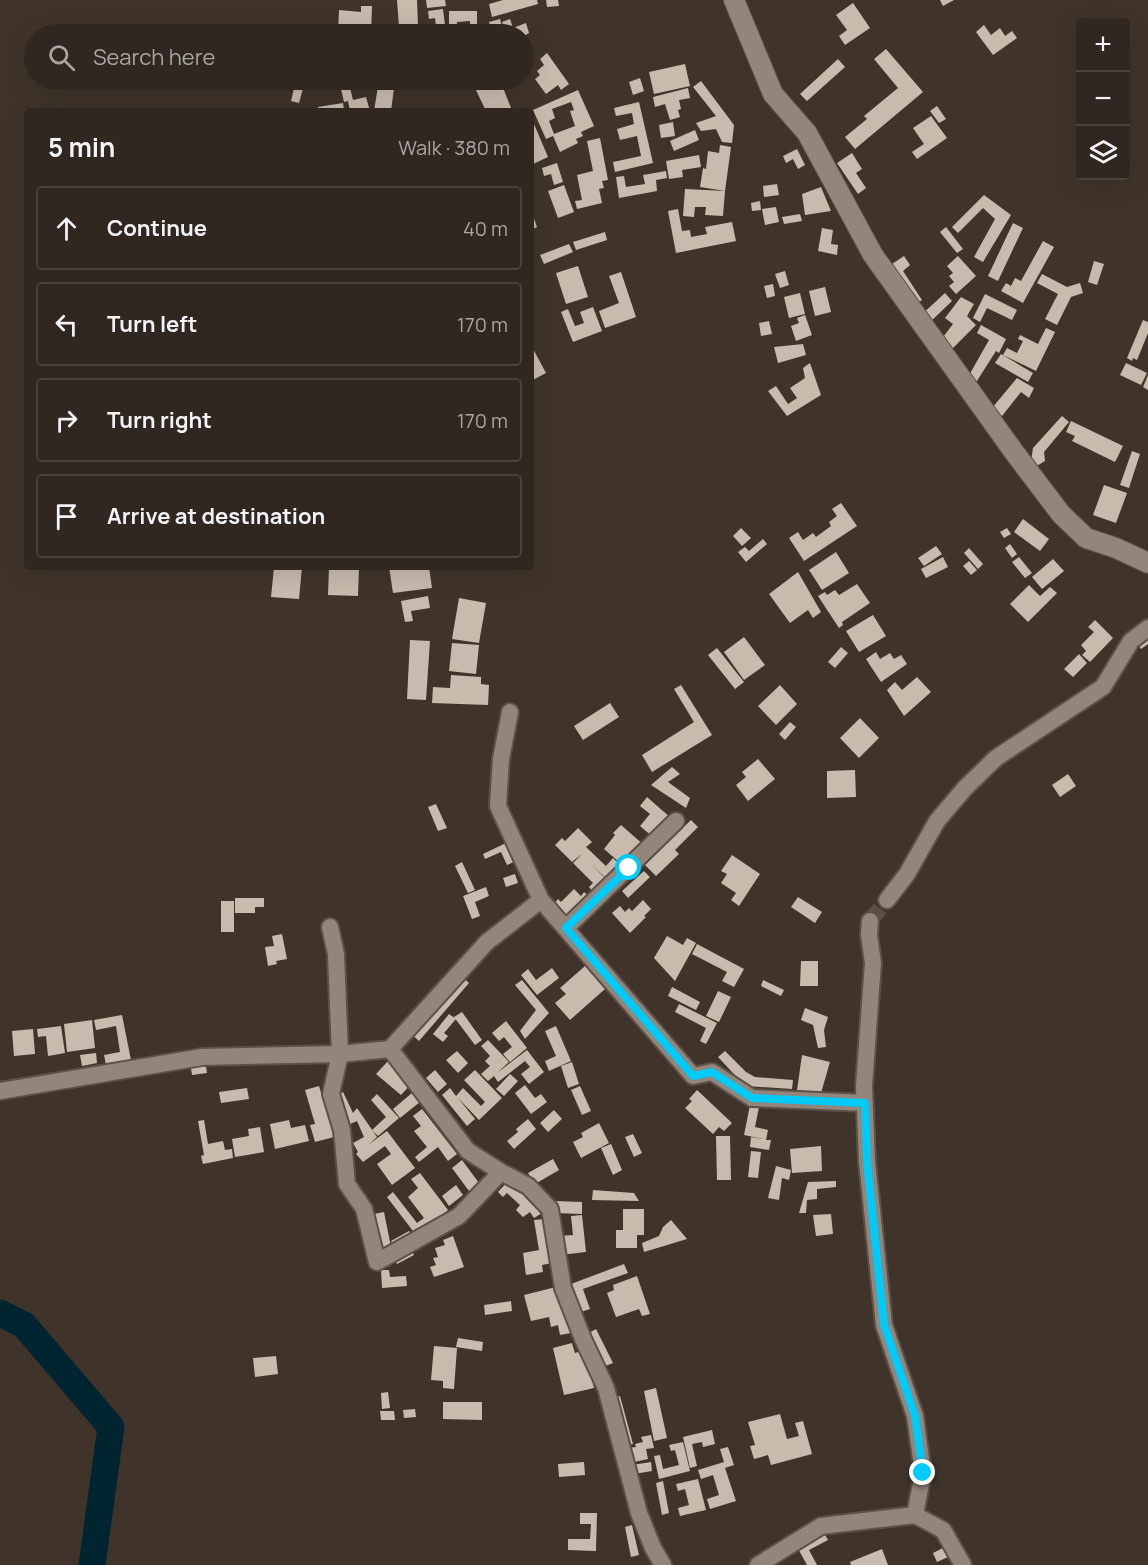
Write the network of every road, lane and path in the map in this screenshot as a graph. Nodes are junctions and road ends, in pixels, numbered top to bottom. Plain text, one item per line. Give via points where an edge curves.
1 (734, 0) edge
2 (1148, 562) edge
3 (1148, 628) edge
4 (510, 712) dead end
5 (676, 821) dead end
6 (542, 900) junction
7 (887, 900) tunnel mouth
8 (870, 921) tunnel mouth
9 (330, 927) dead end
10 (566, 928) junction
11 (390, 1049) junction
12 (340, 1054) junction
13 (0, 1091) edge
14 (865, 1103) junction
15 (501, 1172) junction
16 (915, 1515) junction
17 (663, 1565) edge
18 (758, 1565) edge
19 (963, 1565) edge

1 - 2 street via 773,94 807,133 873,255 1014,452 1061,514 1086,538
3 - 7 street via 1131,641 1103,687 996,758 965,788 936,821 907,874
4 - 6 street via 498,806
5 - 10 street
6 - 10 street
6 - 11 street via 487,942
8 - 14 street via 873,963
9 - 12 street via 336,954
10 - 14 street via 693,1076 712,1072 752,1098
11 - 12 street
11 - 15 street via 468,1151
12 - 13 street via 202,1057
12 - 15 street via 331,1094 342,1130 347,1184 364,1209 377,1262 459,1216
14 - 16 street via 867,1162 884,1325 915,1416 923,1473
15 - 17 street via 528,1186 550,1209 563,1288 606,1388 639,1514
16 - 18 street via 821,1526
16 - 19 street via 944,1530

